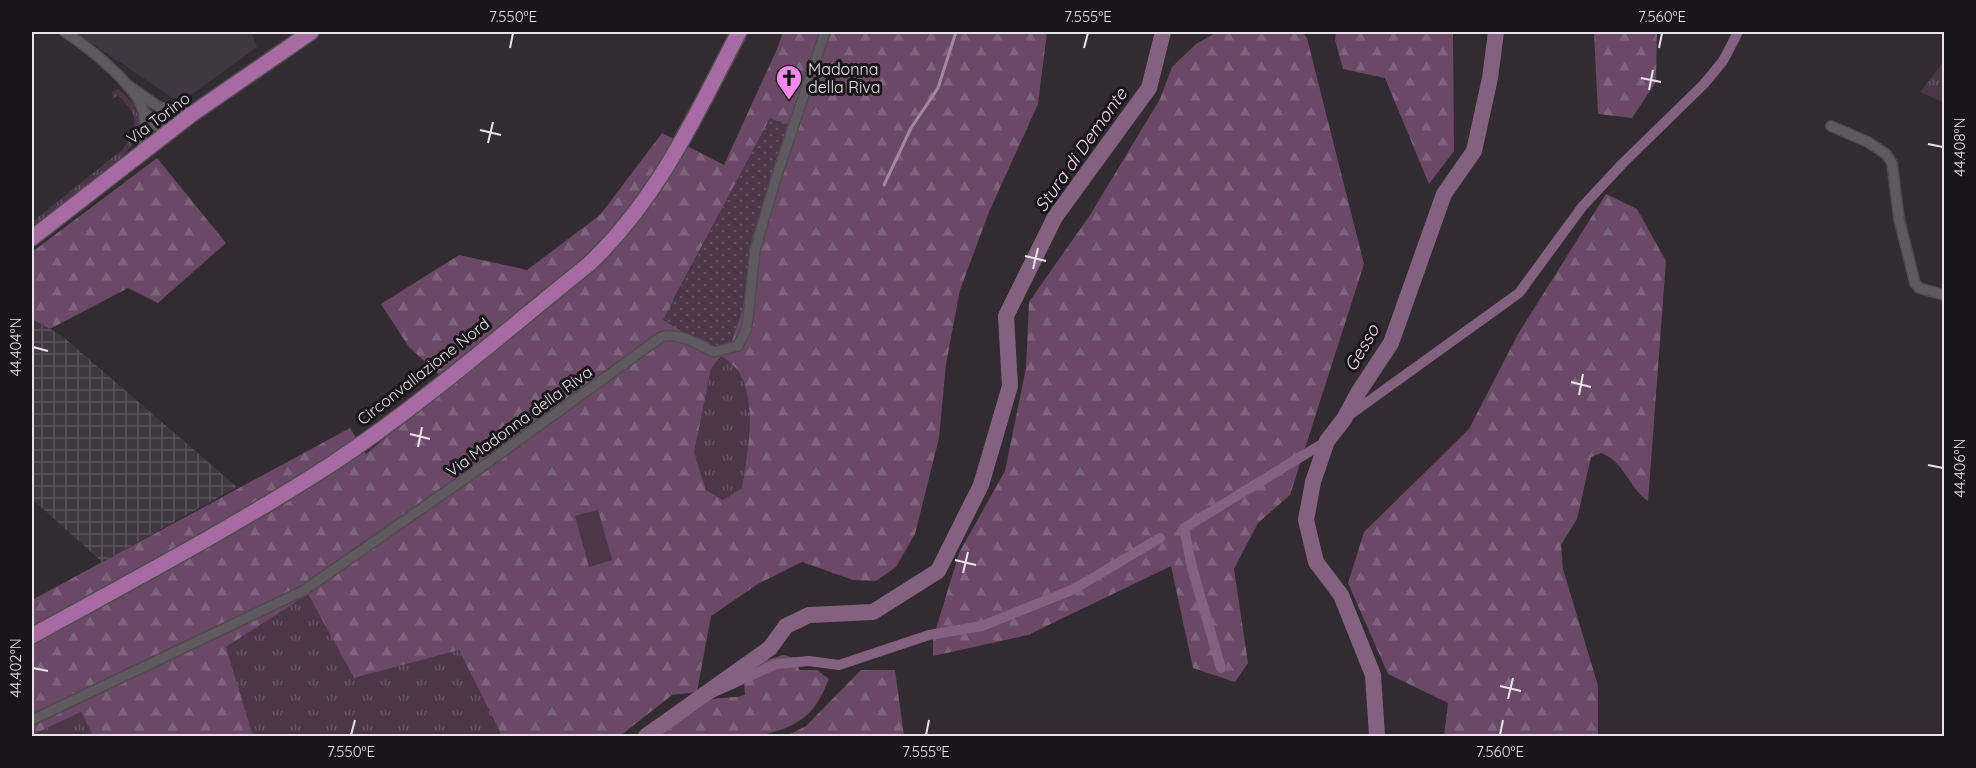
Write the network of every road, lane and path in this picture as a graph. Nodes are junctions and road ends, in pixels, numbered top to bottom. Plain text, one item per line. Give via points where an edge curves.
1 (65, 32) edge
2 (311, 32) edge
3 (740, 32) edge
4 (825, 32) edge
5 (121, 80) junction
6 (159, 107) junction
7 (142, 110) junction
8 (192, 114) junction
9 (1831, 126) dead end
10 (168, 133) junction
11 (143, 152) junction
12 (32, 238) edge
13 (1944, 295) edge
14 (32, 636) edge
15 (32, 720) edge

1 - 5 street via 85,45
2 - 8 main road, Via Torino
3 - 14 main road, Circonvallazione Nord via 660,180 617,237 589,264 398,416 327,466 185,552
4 - 15 street, Via Madonna della Riva via 755,250 747,327 738,346 714,352 692,340 661,337 303,591
5 - 6 street
5 - 7 street
6 - 8 street
6 - 10 street
7 - 10 street
7 - 11 street
8 - 10 main road, Via Torino
9 - 13 street via 1886,154 1892,163 1899,219 1915,283 1919,288
10 - 11 main road, Via Torino
11 - 12 main road, Via Torino

